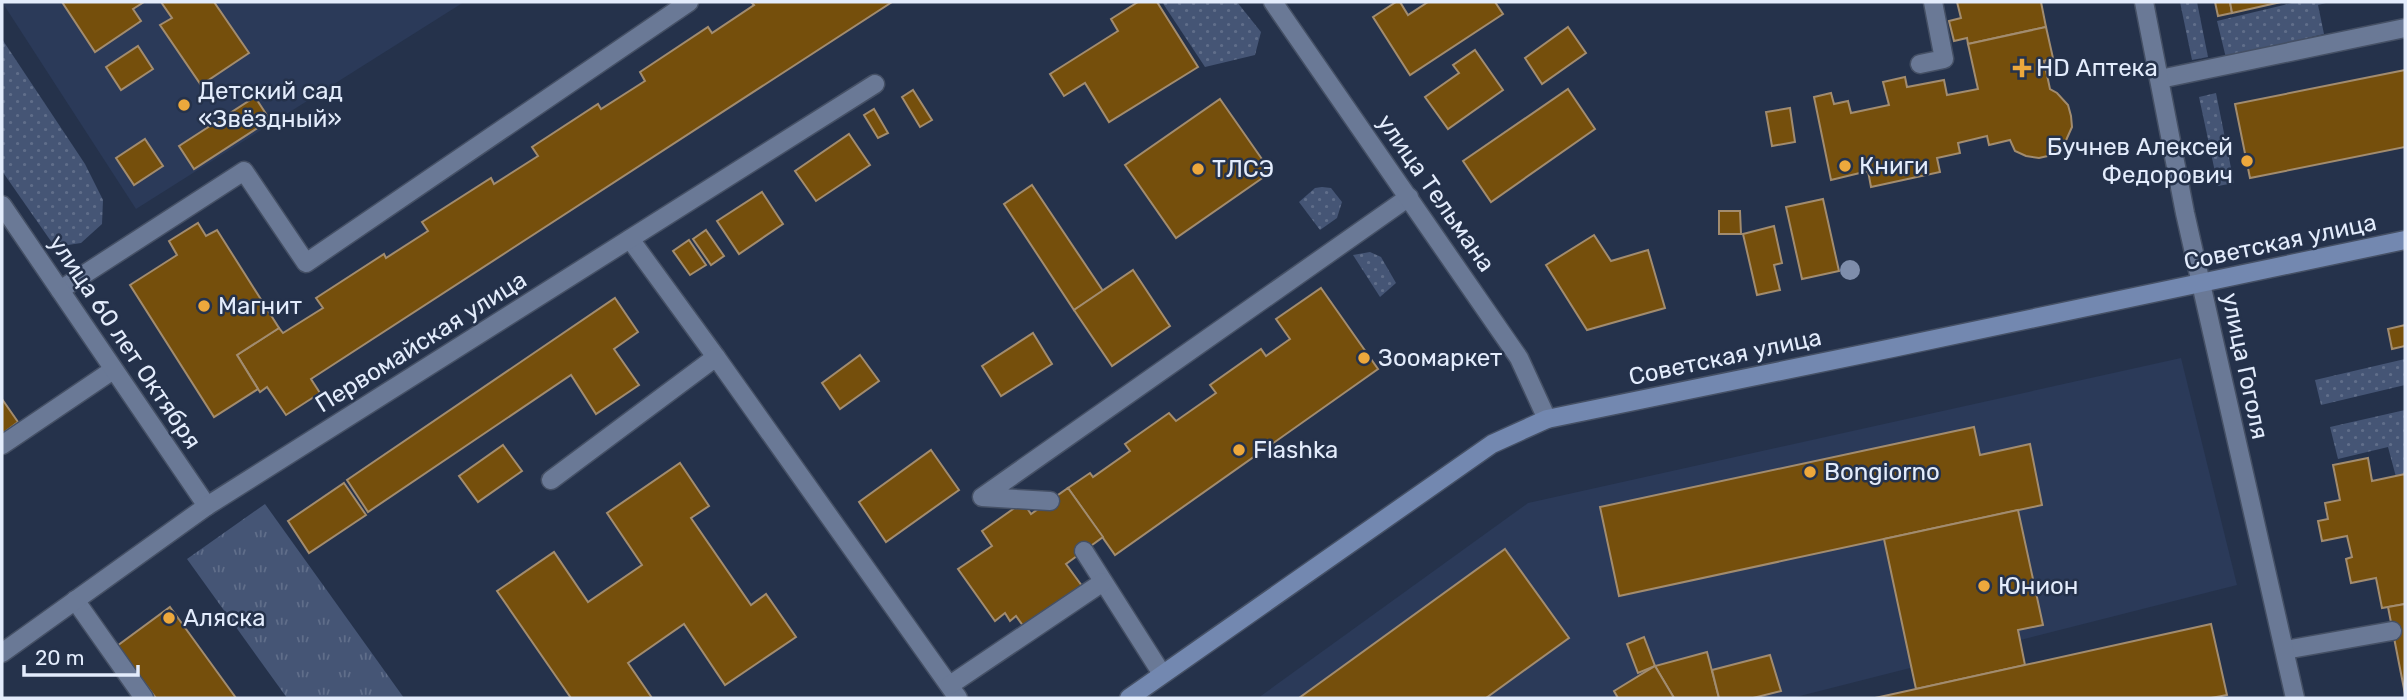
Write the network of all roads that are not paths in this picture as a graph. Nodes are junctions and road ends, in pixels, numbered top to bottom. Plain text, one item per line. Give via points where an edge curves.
1 (689, 2) edge
2 (1273, 2) edge
3 (1933, 2) edge
4 (2144, 2) edge
5 (2405, 28) edge
6 (1920, 64) dead end
7 (2160, 79) junction
8 (875, 84) dead end
9 (1409, 197) junction
10 (2, 205) edge
11 (630, 239) junction
12 (2405, 240) edge
13 (2202, 283) junction
14 (60, 290) junction
15 (716, 358) junction
16 (113, 370) junction
17 (1547, 419) junction
18 (2, 445) edge
19 (551, 480) dead end
20 (1050, 501) dead end
21 (207, 506) junction
22 (1084, 551) dead end
23 (1103, 582) junction
24 (75, 600) junction
25 (2392, 631) dead end
26 (2286, 650) junction
27 (2, 653) edge
28 (1162, 674) junction
29 (954, 692) edge
30 (144, 698) edge
31 (1129, 698) edge
32 (2295, 698) edge

1 - 14 street via 306,262 244,171
2 - 9 street, улица Тельмана
3 - 6 street via 1944,59
4 - 7 street, улица Гоголя
5 - 7 street
7 - 13 street, улица Гоголя
8 - 11 street, Первомайская улица
9 - 17 street, улица Тельмана via 1519,358
9 - 20 street via 982,497
10 - 14 street, улица 60 лет Октября
11 - 15 street
11 - 21 street, Первомайская улица
12 - 13 main road, Советская улица
13 - 17 main road, Советская улица
13 - 26 street, улица Гоголя
14 - 16 street, улица 60 лет Октября
15 - 19 street
15 - 29 street
16 - 18 street
16 - 21 street, улица 60 лет Октября
17 - 28 main road, Советская улица via 1492,444
21 - 24 street, Первомайская улица
22 - 23 street
23 - 28 street
23 - 29 street
24 - 27 street, Первомайская улица
24 - 30 street
25 - 26 street
26 - 32 street, улица Гоголя
28 - 31 main road, Советская улица

